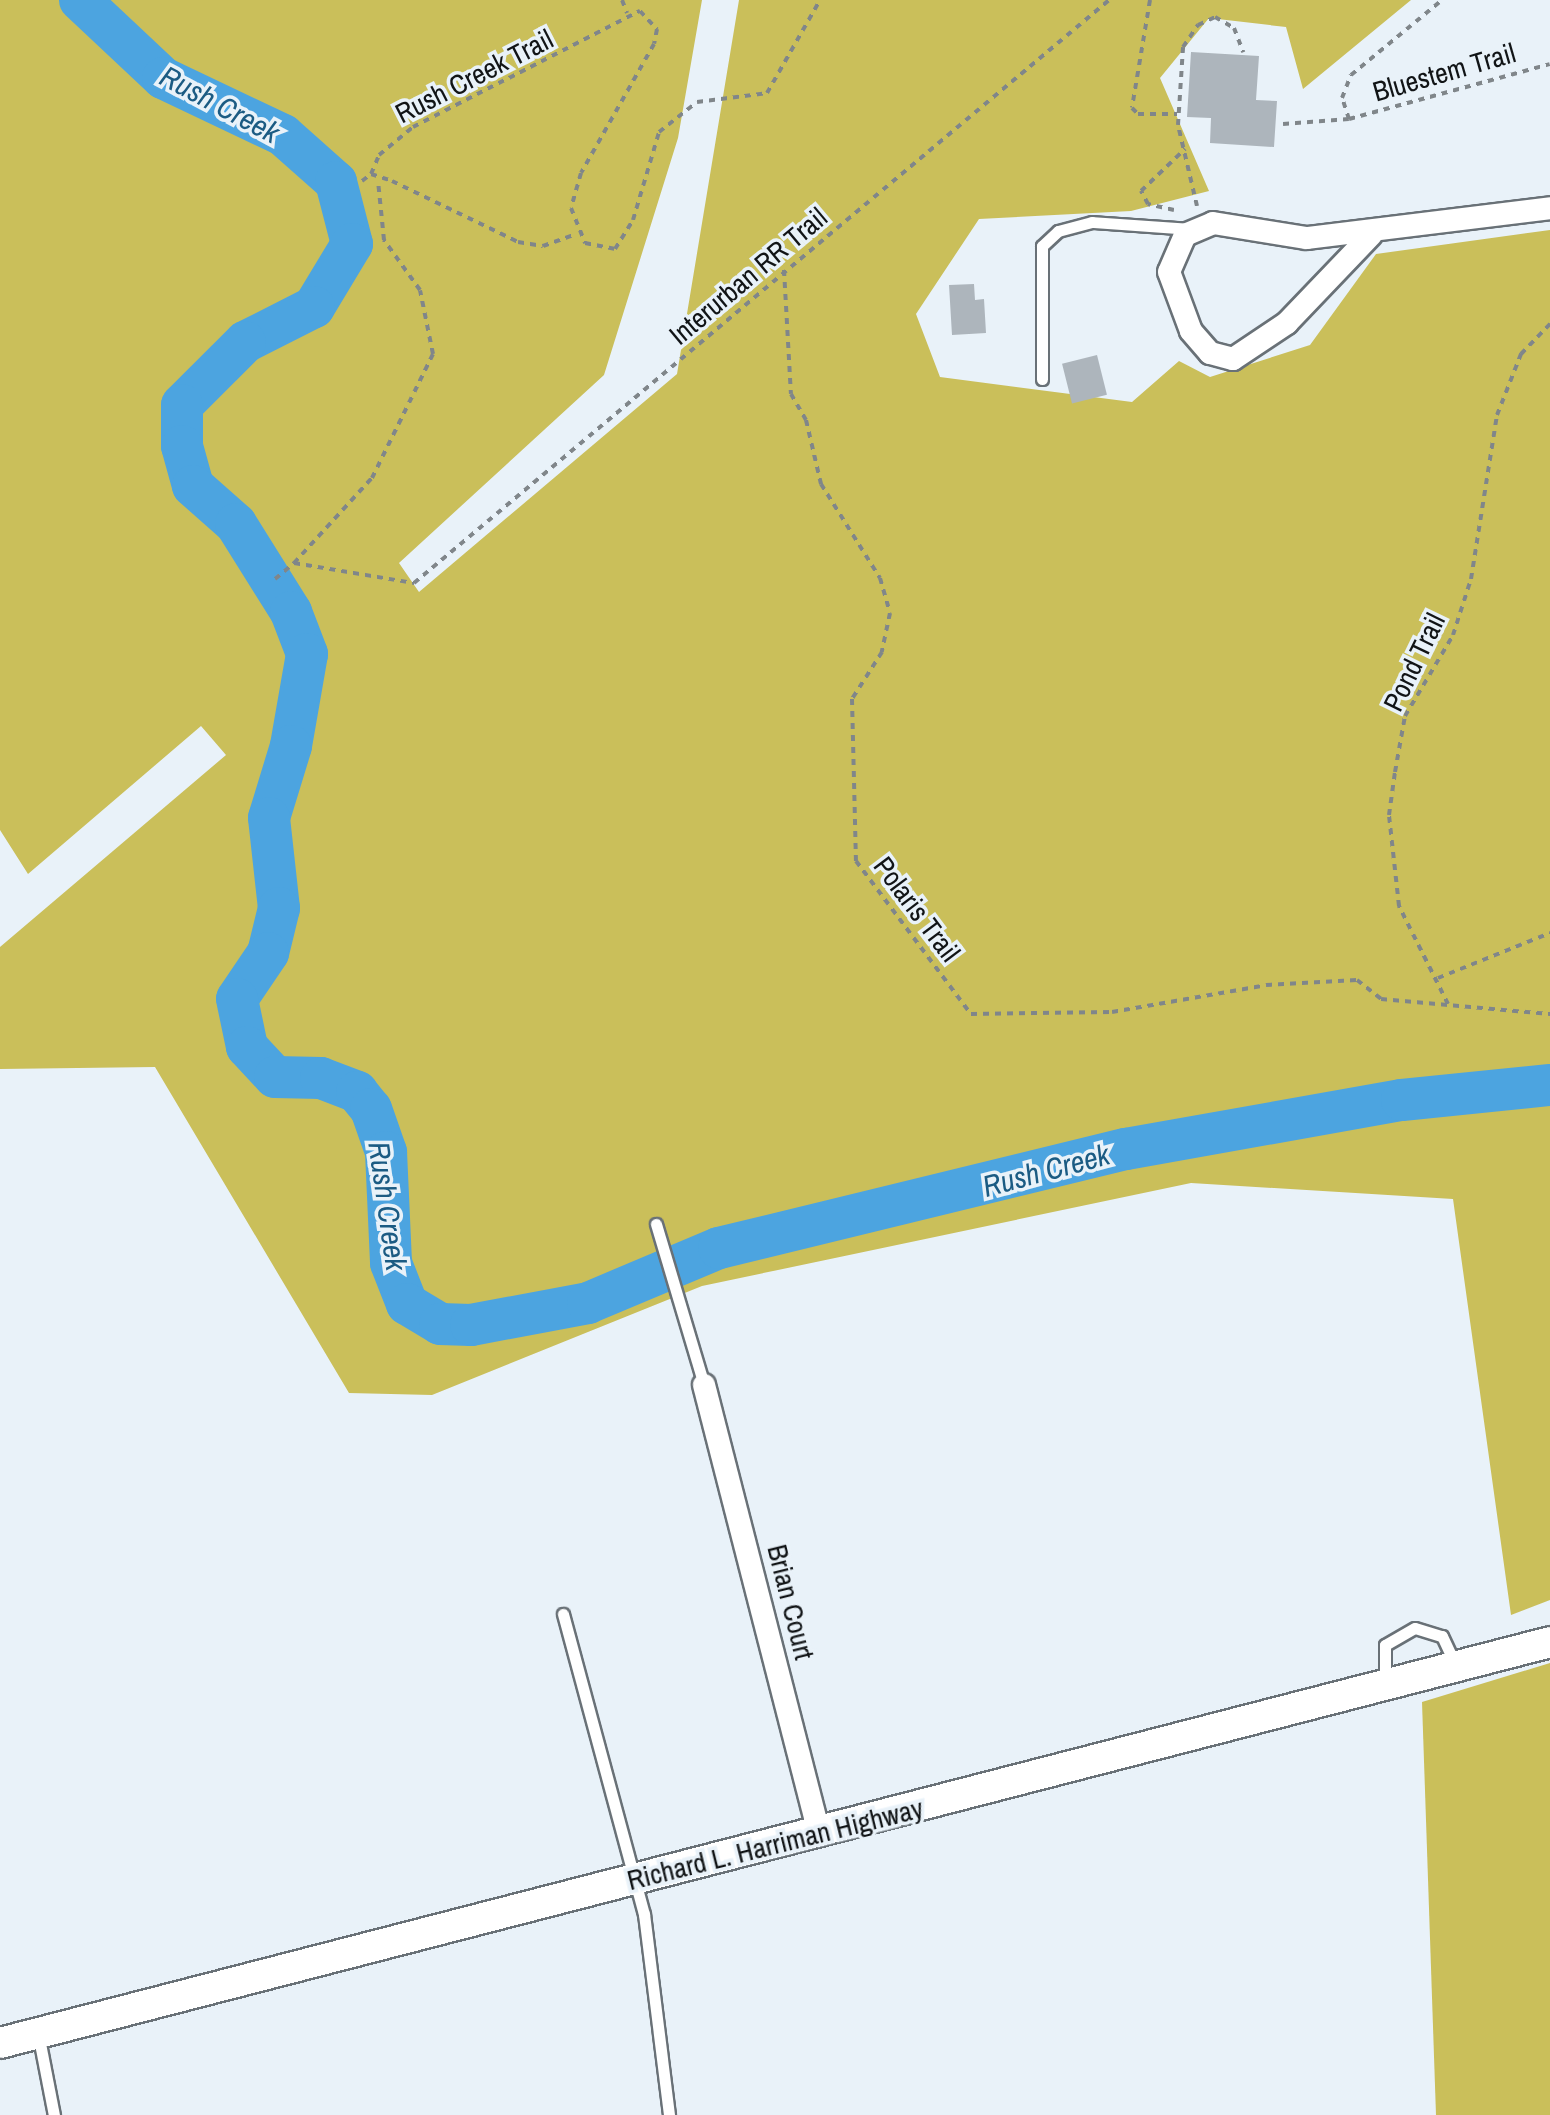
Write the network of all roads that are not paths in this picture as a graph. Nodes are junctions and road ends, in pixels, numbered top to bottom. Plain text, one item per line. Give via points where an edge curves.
1 (1550, 208) edge
2 (1200, 228) junction
3 (1371, 235) junction
4 (1042, 379) dead end
5 (656, 1224) dead end
6 (704, 1385) joint
7 (563, 1614) dead end
8 (1550, 1642) edge
9 (1456, 1666) junction
10 (1385, 1685) junction
11 (819, 1833) junction
12 (631, 1881) junction
13 (38, 2032) junction
14 (0, 2043) edge
15 (54, 2115) edge
16 (669, 2115) edge

1 - 3 street
2 - 3 street via 1307,238
2 - 3 street via 1185,235 1169,272 1191,331 1210,353 1233,359 1299,313
2 - 4 lane via 1092,222 1058,231 1042,246
5 - 6 lane
6 - 11 street, Brian Court
7 - 12 lane
8 - 9 street, Richard L. Harriman Highway
9 - 10 street, Richard L. Harriman Highway
9 - 10 lane via 1442,1636 1415,1628 1385,1645
10 - 11 street, Richard L. Harriman Highway
11 - 12 street, Richard L. Harriman Highway
12 - 13 street, Richard L. Harriman Highway
12 - 16 lane via 644,1914
13 - 14 street, Richard L. Harriman Highway
13 - 15 lane

